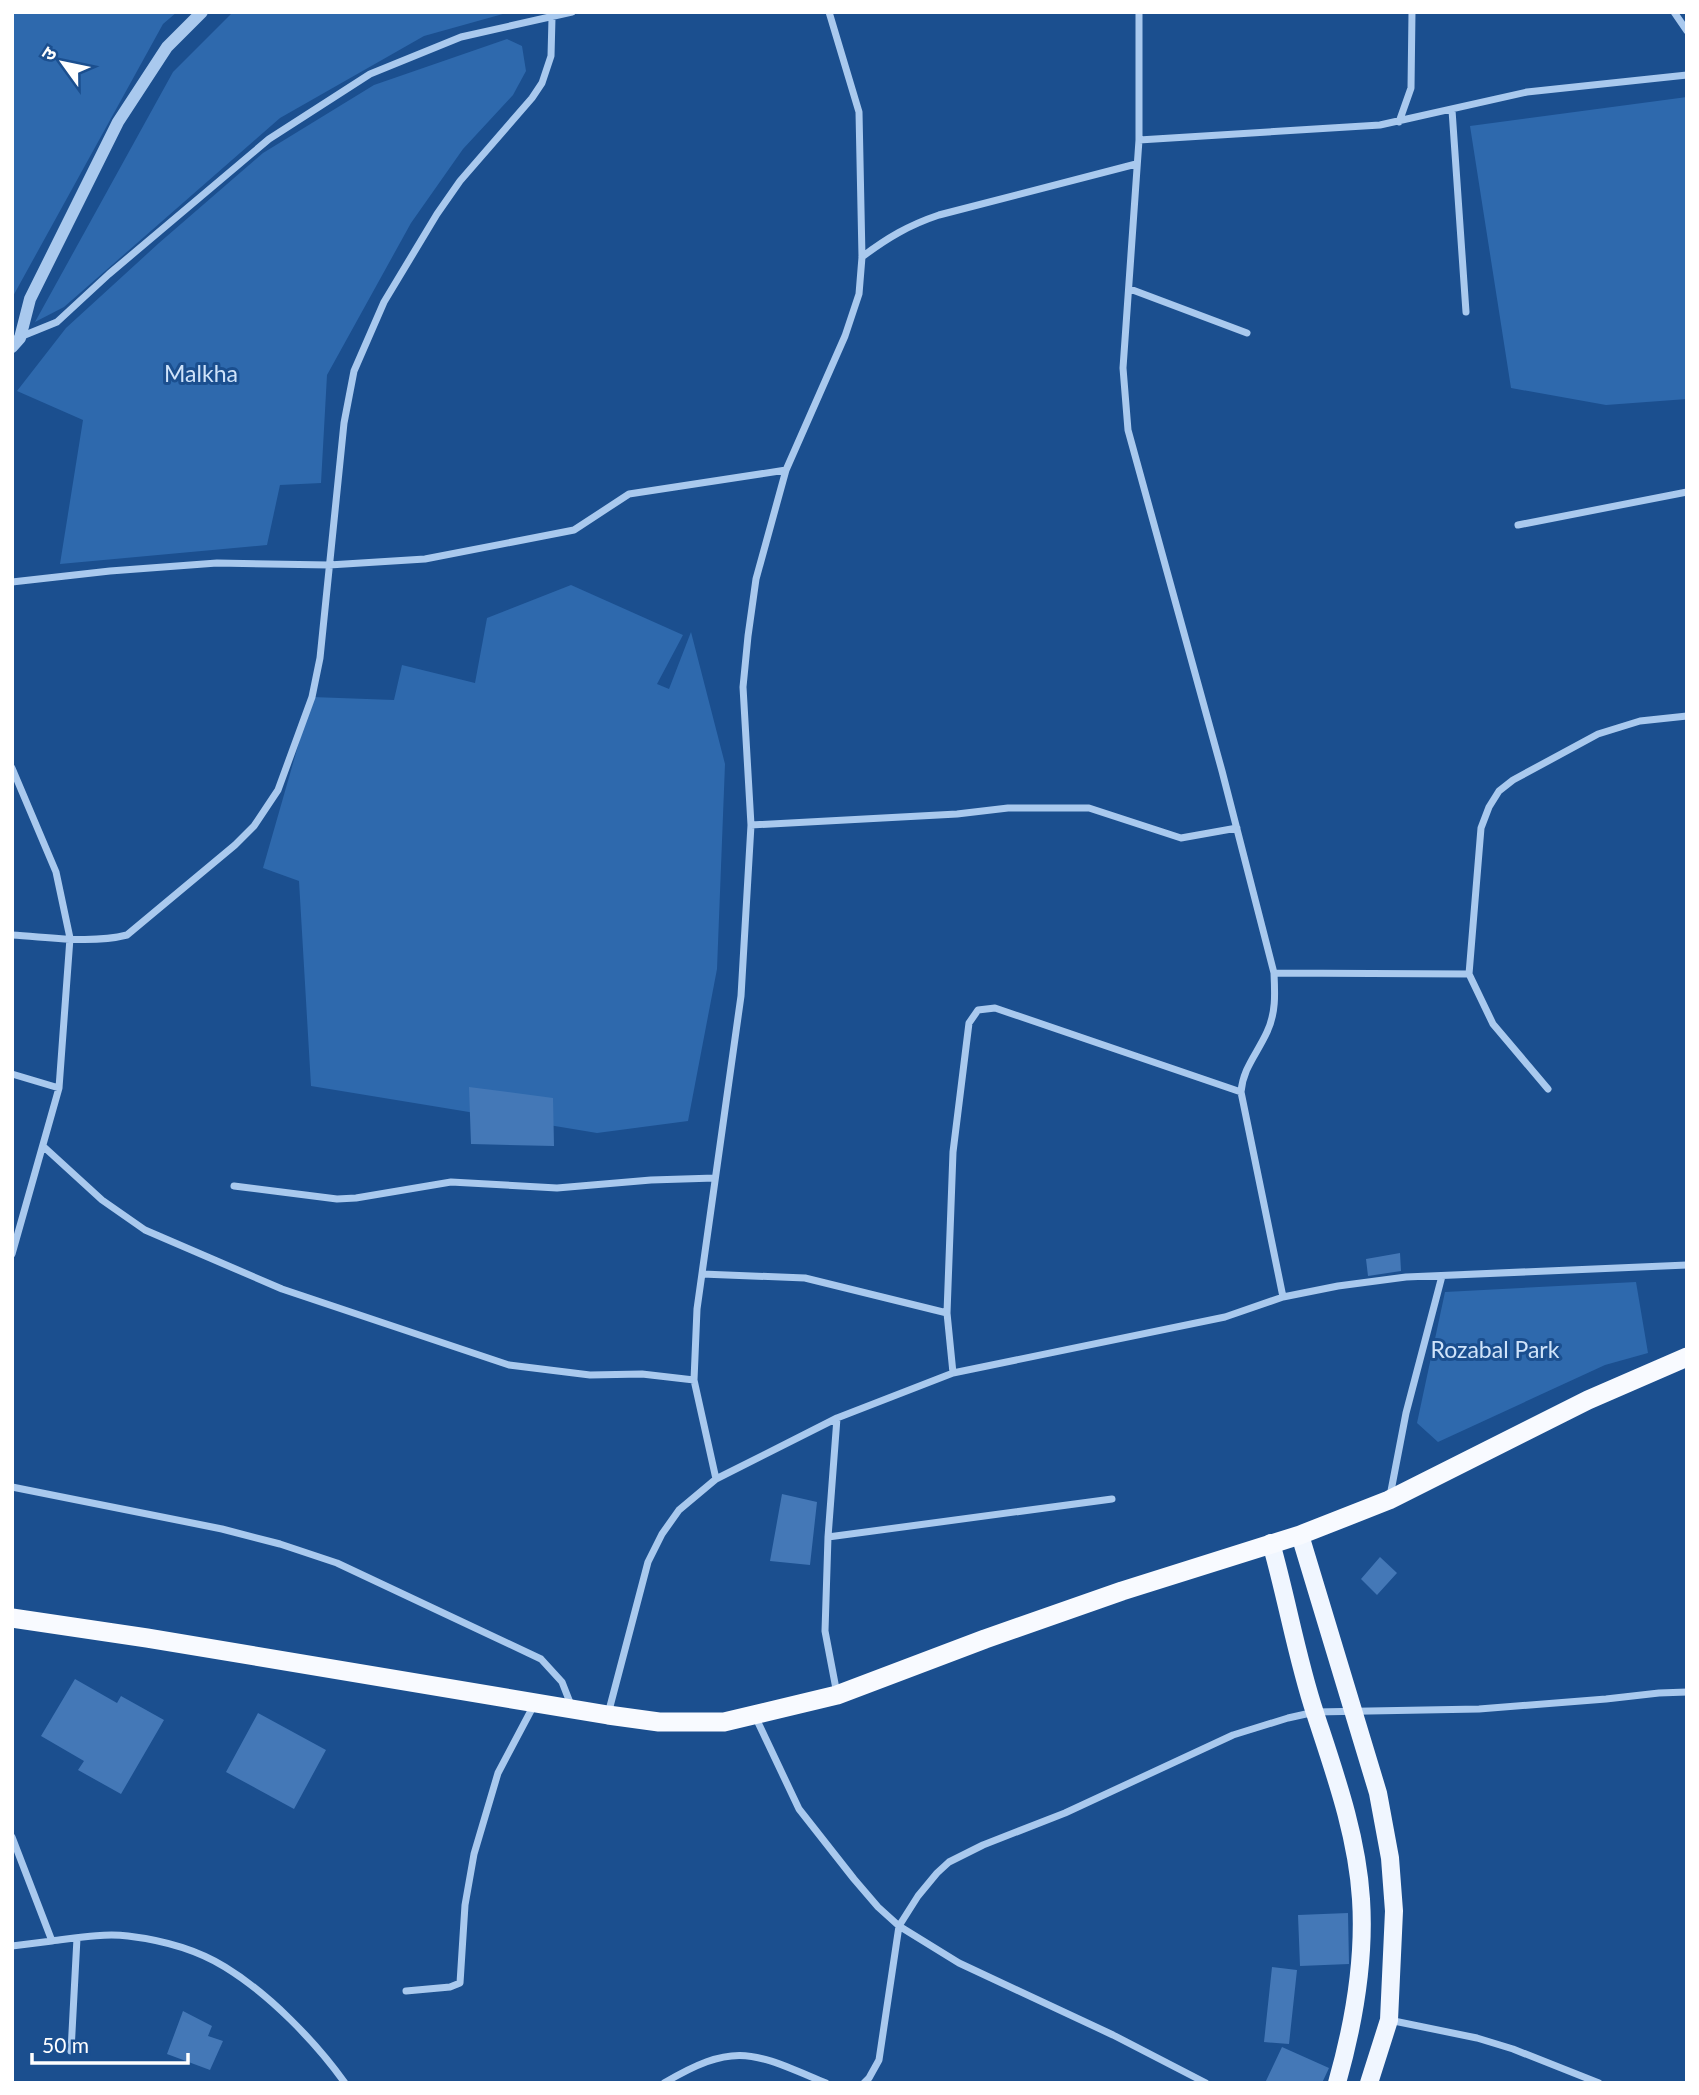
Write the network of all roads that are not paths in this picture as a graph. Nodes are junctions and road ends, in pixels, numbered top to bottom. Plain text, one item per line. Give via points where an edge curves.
1 (202, 12) edge
2 (572, 12) edge
3 (829, 12) edge
4 (1139, 12) edge
5 (1412, 12) edge
6 (1674, 12) edge
7 (552, 18) junction
8 (1687, 31) edge
9 (1687, 75) edge
10 (1452, 110) junction
11 (1399, 122) junction
12 (1139, 140) junction
13 (1136, 164) junction
14 (862, 257) junction
15 (1130, 289) junction
16 (1466, 312) dead end
17 (1247, 333) dead end
18 (16, 342) edge
19 (786, 470) junction
20 (1687, 492) edge
21 (1518, 524) dead end
22 (329, 565) junction
23 (12, 582) edge
24 (1687, 716) edge
25 (12, 768) edge
26 (751, 825) junction
27 (1237, 828) junction
28 (12, 935) edge
29 (69, 938) junction
30 (1274, 973) junction
31 (1469, 974) junction
32 (12, 1074) edge
33 (59, 1088) junction
34 (1548, 1089) dead end
35 (1241, 1092) junction
36 (44, 1147) junction
37 (715, 1178) junction
38 (234, 1186) dead end
39 (12, 1254) edge
40 (1687, 1265) edge
41 (702, 1274) junction
42 (1441, 1276) junction
43 (1283, 1297) junction
44 (947, 1313) junction
45 (1687, 1357) edge
46 (953, 1373) junction
47 (694, 1380) junction
48 (837, 1418) junction
49 (716, 1479) junction
50 (12, 1487) edge
51 (1112, 1500) dead end
52 (1389, 1500) junction
53 (1300, 1535) junction
54 (828, 1537) junction
55 (1271, 1544) junction
56 (12, 1618) edge
57 (1687, 1692) edge
58 (837, 1695) junction
59 (535, 1702) junction
60 (572, 1710) junction
61 (1352, 1711) junction
62 (1315, 1712) junction
63 (608, 1715) junction
64 (755, 1716) junction
65 (12, 1838) edge
66 (899, 1926) junction
67 (78, 1938) junction
68 (52, 1941) junction
69 (12, 1946) edge
70 (405, 1991) dead end
71 (1389, 2020) junction
72 (71, 2051) dead end
73 (345, 2083) edge
74 (664, 2083) edge
75 (826, 2083) edge
76 (864, 2083) edge
77 (1206, 2083) edge
78 (1337, 2083) edge
79 (1369, 2083) edge
80 (1599, 2083) edge

1 - 18 street via 167,47 118,122 30,299
2 - 7 street
3 - 14 street via 859,112
4 - 12 street
5 - 11 street via 1411,88
6 - 8 street
7 - 18 street via 461,37 370,74 269,139 57,322
7 - 22 street via 551,56 542,83 437,214 384,302 354,370
9 - 10 street via 1527,92
10 - 11 street
10 - 16 street
11 - 12 street
12 - 13 street
13 - 14 street via 926,219 888,236
13 - 15 street
14 - 19 street via 859,295 845,336
15 - 17 street
15 - 27 street via 1123,368 1128,430
19 - 22 street via 629,494 574,530 425,559
19 - 26 street via 756,579 748,636 743,687
20 - 21 street
22 - 23 street via 217,563
22 - 29 street via 312,697 270,805 235,845 127,935
24 - 31 street via 1640,721 1598,734 1499,791 1481,828
25 - 29 street via 56,872
26 - 27 street via 1008,808 1089,808 1181,838
26 - 37 street via 741,996
27 - 30 street
28 - 29 street
29 - 33 street
30 - 31 street
30 - 35 street via 1273,1018 1245,1069
31 - 34 street via 1493,1024
32 - 33 street
33 - 36 street
35 - 43 street
35 - 44 street via 995,1008 978,1010 969,1023 953,1153
36 - 39 street
36 - 47 street via 102,1200 145,1230 282,1289 509,1365
37 - 38 street via 557,1188 451,1182 337,1199
37 - 41 street
40 - 42 street
41 - 44 street via 805,1278
41 - 47 street
42 - 43 street via 1372,1280
42 - 52 street
43 - 46 street via 1225,1317
44 - 46 street
45 - 52 highway
46 - 48 street
47 - 49 street
48 - 49 street
48 - 54 street
49 - 63 street via 679,1510 648,1562
50 - 60 street via 222,1529 337,1563 541,1659 562,1682
51 - 54 street
52 - 53 highway
53 - 55 highway
53 - 61 main road
54 - 58 street via 825,1631
55 - 58 highway via 1035,1621
55 - 62 main road
56 - 59 highway
57 - 61 street via 1479,1709
58 - 64 highway
59 - 60 highway
59 - 70 street via 498,1773 474,1854 460,1983
60 - 63 highway
61 - 62 street
61 - 71 main road via 1378,1793 1390,1858 1394,1911
62 - 66 street via 1233,1735 949,1862
62 - 78 main road via 1342,1794 1361,1898 1358,1980
63 - 64 highway via 696,1723
64 - 66 street via 800,1809 854,1880
65 - 68 street
66 - 76 street via 878,2060
66 - 77 street via 959,1963
67 - 68 street
67 - 72 street
67 - 73 street via 124,1936 161,1942 224,1966 297,2026
68 - 69 street
71 - 79 main road
71 - 80 street via 1489,2041
74 - 75 street via 709,2059 749,2054

